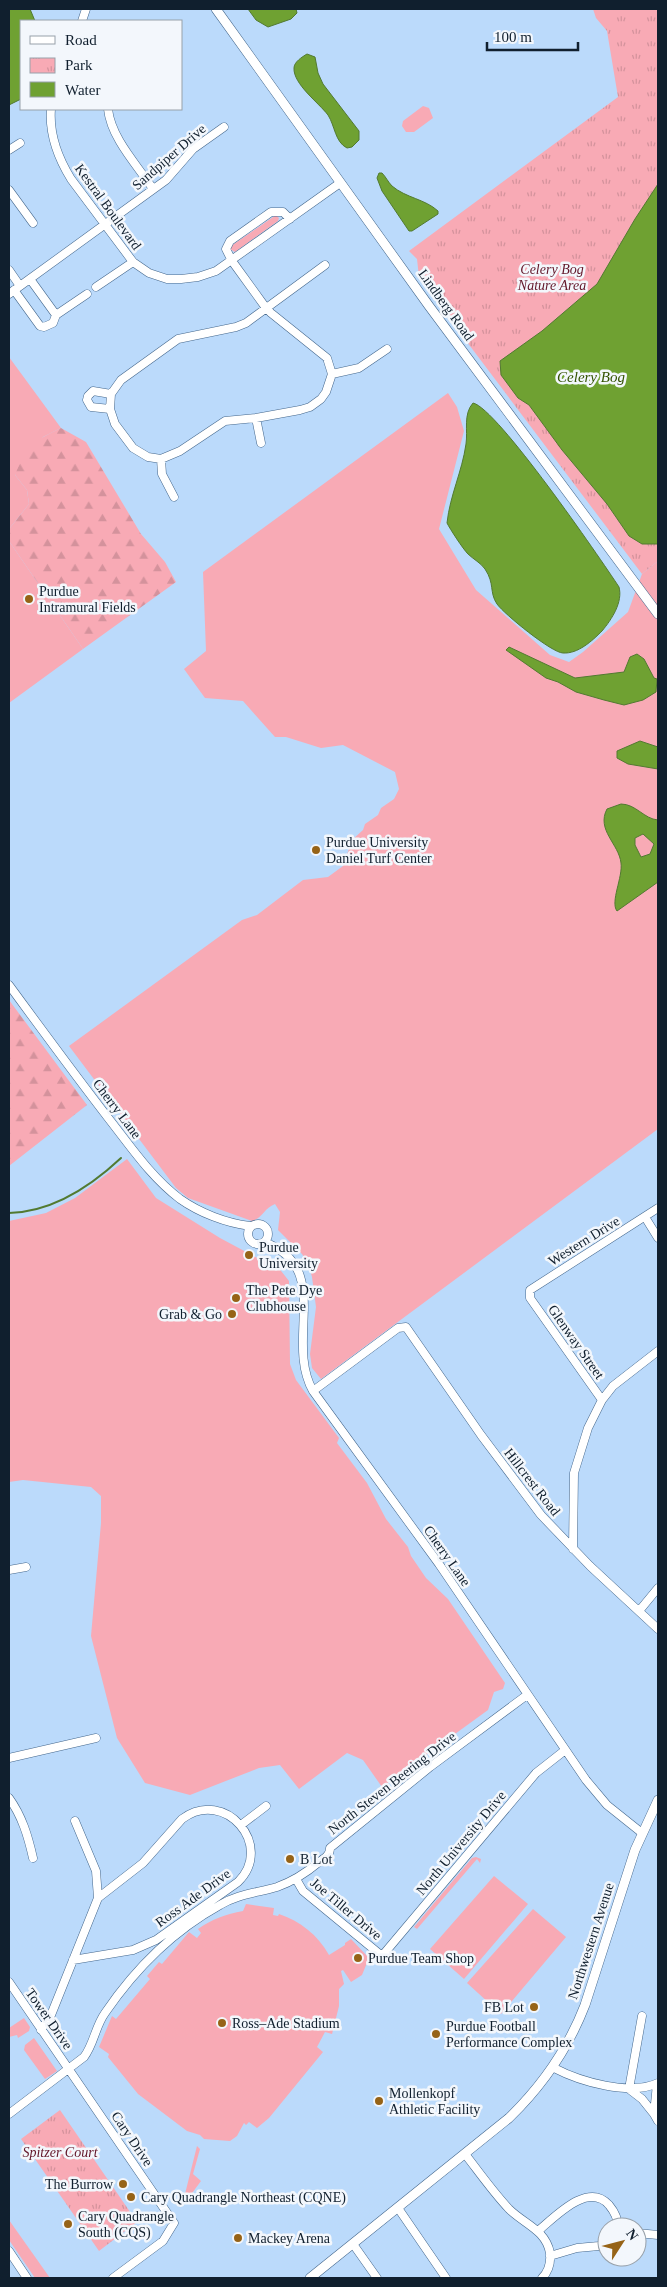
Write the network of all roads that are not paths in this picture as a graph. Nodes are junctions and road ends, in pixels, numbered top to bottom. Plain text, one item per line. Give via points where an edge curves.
1 (216, 9) edge
2 (51, 110) edge
3 (108, 110) edge
4 (224, 127) dead end
5 (20, 142) dead end
6 (9, 150) edge
7 (340, 183) junction
8 (153, 189) junction
9 (9, 190) edge
10 (290, 219) junction
11 (33, 223) dead end
12 (104, 224) junction
13 (232, 261) junction
14 (132, 262) junction
15 (325, 265) dead end
16 (9, 270) edge
17 (30, 278) junction
18 (96, 287) dead end
19 (14, 290) edge
20 (87, 294) dead end
21 (266, 308) junction
22 (56, 315) junction
23 (387, 349) dead end
24 (332, 374) junction
25 (111, 394) junction
26 (110, 409) junction
27 (256, 418) junction
28 (261, 443) dead end
29 (161, 459) junction
30 (174, 497) dead end
31 (658, 614) edge
32 (9, 985) edge
33 (658, 1208) edge
34 (644, 1217) junction
35 (249, 1230) junction
36 (268, 1234) junction
37 (658, 1238) edge
38 (264, 1242) junction
39 (298, 1268) junction
40 (530, 1298) joint
41 (658, 1351) edge
42 (313, 1391) junction
43 (602, 1400) junction
44 (573, 1549) junction
45 (26, 1567) dead end
46 (9, 1570) edge
47 (658, 1588) edge
48 (638, 1611) junction
49 (658, 1629) edge
50 (527, 1695) junction
51 (96, 1738) dead end
52 (564, 1751) junction
53 (9, 1758) edge
54 (9, 1798) edge
55 (658, 1800) edge
56 (266, 1806) dead end
57 (75, 1821) dead end
58 (241, 1825) junction
59 (642, 1833) junction
60 (34, 1858) dead end
61 (296, 1879) junction
62 (98, 1898) junction
63 (382, 1956) joint
64 (73, 1960) junction
65 (9, 1982) edge
66 (642, 2016) dead end
67 (41, 2030) junction
68 (554, 2068) junction
69 (69, 2069) junction
70 (658, 2083) edge
71 (629, 2089) junction
72 (9, 2114) edge
73 (656, 2118) edge
74 (465, 2154) junction
75 (398, 2208) junction
76 (615, 2217) edge
77 (538, 2231) junction
78 (353, 2244) junction
79 (597, 2246) edge
80 (9, 2251) edge
81 (550, 2256) junction
82 (27, 2278) edge
83 (113, 2278) edge
84 (310, 2278) edge
85 (377, 2278) edge
86 (446, 2278) edge
87 (542, 2278) edge

1 - 7 main road, Lindberg Road
2 - 12 street, Kestral Boulevard via 52,136 62,164
3 - 8 street via 119,139
4 - 8 street, Sandpiper Drive via 192,149 166,180
5 - 6 street
7 - 10 street, Kestral Boulevard
7 - 31 main road, Lindberg Road
8 - 12 street, Sandpiper Drive
9 - 11 street
10 - 13 street, Kestral Boulevard
10 - 13 street via 283,212 271,212 230,241 226,249
12 - 14 street, Kestral Boulevard
12 - 17 street, Sandpiper Drive
13 - 14 street, Kestral Boulevard via 216,271 182,279 167,279
13 - 21 street
14 - 18 street
15 - 21 street
16 - 19 street
17 - 19 street, Sandpiper Drive
17 - 22 street
19 - 22 street via 40,326 48,326
20 - 22 street
21 - 24 street via 322,352
21 - 25 street via 236,327 178,339 121,380
23 - 24 street via 359,368
24 - 27 street via 326,392 316,404
25 - 26 street
25 - 26 street via 93,391 87,400 91,407
26 - 29 street via 115,424 133,448 148,457
27 - 28 street
27 - 29 street via 219,423 180,451
29 - 30 street via 162,474
32 - 35 street, Cherry Lane via 162,1184 188,1204
33 - 34 street, Western Drive
34 - 37 street
34 - 40 street, Western Drive via 533,1288
35 - 36 street via 256,1223 263,1225
35 - 38 street via 249,1240 254,1244
36 - 38 street
36 - 39 street, Cherry Lane via 290,1252
38 - 39 street via 283,1250
39 - 42 street, Cherry Lane via 304,1293 303,1361
40 - 43 street, Glenway Street
41 - 43 street via 624,1376
42 - 44 street, Hillcrest Road via 398,1328 406,1327 520,1490
42 - 50 street, Cherry Lane via 438,1564
43 - 44 street via 581,1445 574,1473
44 - 48 street, Hillcrest Road
45 - 46 street
47 - 48 street
48 - 49 street, Hillcrest Road
50 - 52 street, Cherry Lane
50 - 61 street, North Steven Beering Drive via 362,1819 330,1848 328,1854
51 - 53 street
52 - 59 street, Cherry Lane via 607,1805
52 - 63 street, North University Drive via 536,1773
54 - 60 street via 27,1833
55 - 59 main road, Northwestern Avenue
56 - 58 street
57 - 62 street via 96,1871
58 - 62 street via 232,1816 219,1811 189,1813 144,1863
58 - 64 street, Ross Ade Drive via 251,1847 251,1859 238,1882 144,1946
59 - 68 main road, Northwestern Avenue via 586,2005
61 - 63 street, Joe Tiller Drive via 303,1891
61 - 69 street, North Steven Beering Drive via 227,1900 163,1944 104,2013 86,2055
62 - 64 street
64 - 67 street via 51,2015
65 - 67 street, Tower Drive
66 - 71 street
67 - 69 street, Tower Drive
68 - 71 street
68 - 74 main road, Northwestern Avenue via 521,2106
69 - 72 street, North Steven Beering Drive
69 - 83 street, Cary Drive via 174,2223 164,2240
70 - 71 street
70 - 73 street
71 - 73 street via 642,2099
74 - 75 main road, Northwestern Avenue
74 - 77 street via 509,2209
75 - 78 main road, Northwestern Avenue
75 - 86 street
76 - 77 street via 606,2202 593,2197 584,2198
77 - 81 street via 548,2245
78 - 84 main road, Northwestern Avenue
78 - 85 street
79 - 81 street
80 - 82 street
81 - 87 street

